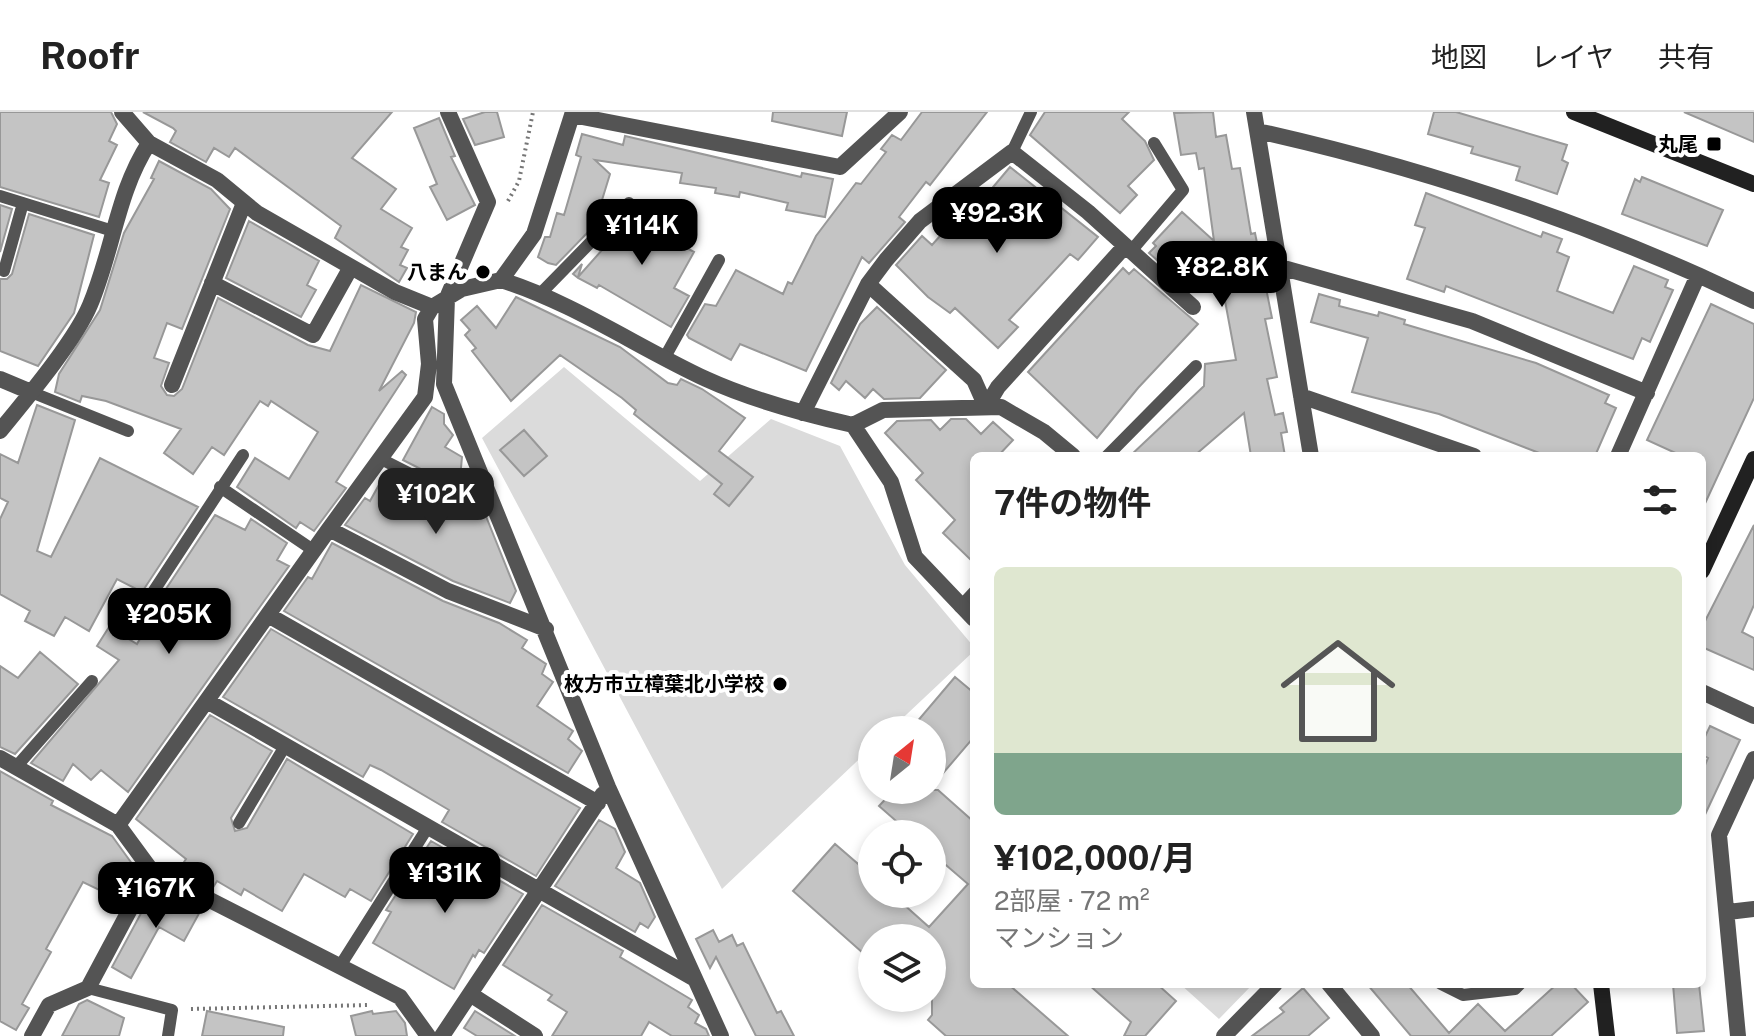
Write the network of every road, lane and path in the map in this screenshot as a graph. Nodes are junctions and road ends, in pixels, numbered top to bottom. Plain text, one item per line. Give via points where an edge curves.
1 (122, 112) edge
2 (448, 112) edge
3 (900, 112) edge
4 (1031, 112) edge
5 (1254, 112) edge
6 (1574, 112) edge
7 (573, 113) edge
8 (1258, 131) junction
9 (149, 143) junction
10 (1154, 143) dead end
11 (1012, 152) junction
12 (1754, 184) edge
13 (0, 196) edge
14 (23, 203) junction
15 (244, 203) junction
16 (629, 203) dead end
17 (113, 231) junction
18 (1128, 248) junction
19 (719, 260) dead end
20 (351, 267) junction
21 (1280, 267) junction
22 (4, 271) dead end
23 (1698, 275) junction
24 (501, 280) junction
25 (212, 283) junction
26 (868, 284) junction
27 (542, 292) junction
28 (1754, 301) edge
29 (440, 302) junction
30 (1193, 307) dead end
31 (665, 357) junction
32 (1196, 366) dead end
33 (0, 379) edge
34 (172, 385) dead end
35 (31, 392) junction
36 (1647, 393) junction
37 (1301, 396) junction
38 (986, 407) junction
39 (803, 413) junction
40 (853, 425) junction
41 (0, 431) edge
42 (128, 431) dead end
43 (1068, 452) edge
44 (1111, 452) edge
45 (1310, 452) edge
46 (1462, 452) edge
47 (1620, 452) edge
48 (243, 455) dead end
49 (381, 459) junction
50 (1754, 459) edge
51 (220, 487) junction
52 (456, 497) dead end
53 (329, 529) junction
54 (313, 550) junction
55 (1706, 562) edge
56 (970, 596) edge
57 (960, 607) junction
58 (268, 615) junction
59 (970, 616) edge
60 (136, 618) dead end
61 (546, 629) junction
62 (92, 681) dead end
63 (1706, 694) edge
64 (207, 701) junction
65 (1754, 716) edge
66 (285, 746) junction
67 (0, 758) edge
68 (1754, 759) edge
69 (16, 767) junction
70 (608, 787) junction
71 (598, 803) junction
72 (239, 823) dead end
73 (118, 825) junction
74 (428, 827) junction
75 (151, 870) junction
76 (540, 889) junction
77 (1754, 909) edge
78 (1728, 912) junction
79 (340, 966) junction
80 (695, 979) junction
81 (88, 988) junction
82 (1271, 988) edge
83 (1332, 988) edge
84 (1449, 988) edge
85 (1516, 988) edge
86 (1601, 988) edge
87 (470, 994) junction
88 (407, 1005) junction
89 (172, 1010) junction
90 (32, 1036) edge
91 (168, 1036) edge
92 (428, 1036) edge
93 (442, 1036) edge
94 (535, 1036) edge
95 (721, 1036) edge
96 (1224, 1036) edge
97 (1372, 1036) edge
98 (1607, 1036) edge
99 (1738, 1036) edge

1 - 9 street
2 - 29 street via 488,202
3 - 7 street via 840,167
4 - 11 lane
5 - 8 street
6 - 12 street
7 - 24 street via 534,234
8 - 21 street
8 - 23 street via 1391,163 1521,204
9 - 15 street via 217,180
9 - 17 street via 131,170
10 - 18 lane via 1183,190
11 - 18 street
11 - 26 street via 920,221
13 - 14 lane
14 - 17 lane
14 - 22 lane
15 - 20 street
15 - 25 street
16 - 27 lane
17 - 35 street via 90,307
18 - 30 street
18 - 38 street via 998,387
19 - 31 lane
20 - 25 street via 313,335
20 - 29 street via 395,292
21 - 36 street via 1472,321
21 - 37 street
23 - 28 street
23 - 36 street
24 - 27 street
24 - 29 street via 462,289
25 - 34 street
26 - 38 street via 974,380
26 - 39 street
27 - 31 street
29 - 49 street via 425,319 425,397
29 - 61 street via 444,384
31 - 39 street via 707,380
32 - 44 lane
33 - 35 street
35 - 41 street
35 - 42 lane
36 - 47 street
37 - 45 street
37 - 46 street
38 - 40 street via 883,410
38 - 43 street via 1001,407
39 - 40 street
40 - 57 street via 891,482 915,557
48 - 51 lane
49 - 52 lane
49 - 53 street
50 - 55 street
51 - 54 lane
51 - 60 lane
53 - 54 street
53 - 61 street via 448,591
54 - 58 street
56 - 57 lane
57 - 59 street
58 - 64 street
58 - 71 street
61 - 70 street
62 - 69 lane
63 - 65 street
64 - 66 street
64 - 73 street
66 - 72 lane
66 - 74 street
67 - 69 street
68 - 78 street via 1719,835
69 - 73 street
70 - 71 street
70 - 80 street
71 - 76 street
73 - 75 street
74 - 76 street
74 - 79 lane
75 - 79 street
75 - 81 street
76 - 80 street
76 - 87 street
77 - 78 street
78 - 99 street
79 - 88 street
80 - 95 street
81 - 89 lane
81 - 90 street via 49,1005
82 - 96 street
83 - 97 street
84 - 85 lane via 1463,995
86 - 98 street
87 - 93 street
87 - 94 street
88 - 89 path
88 - 92 street
89 - 91 lane

